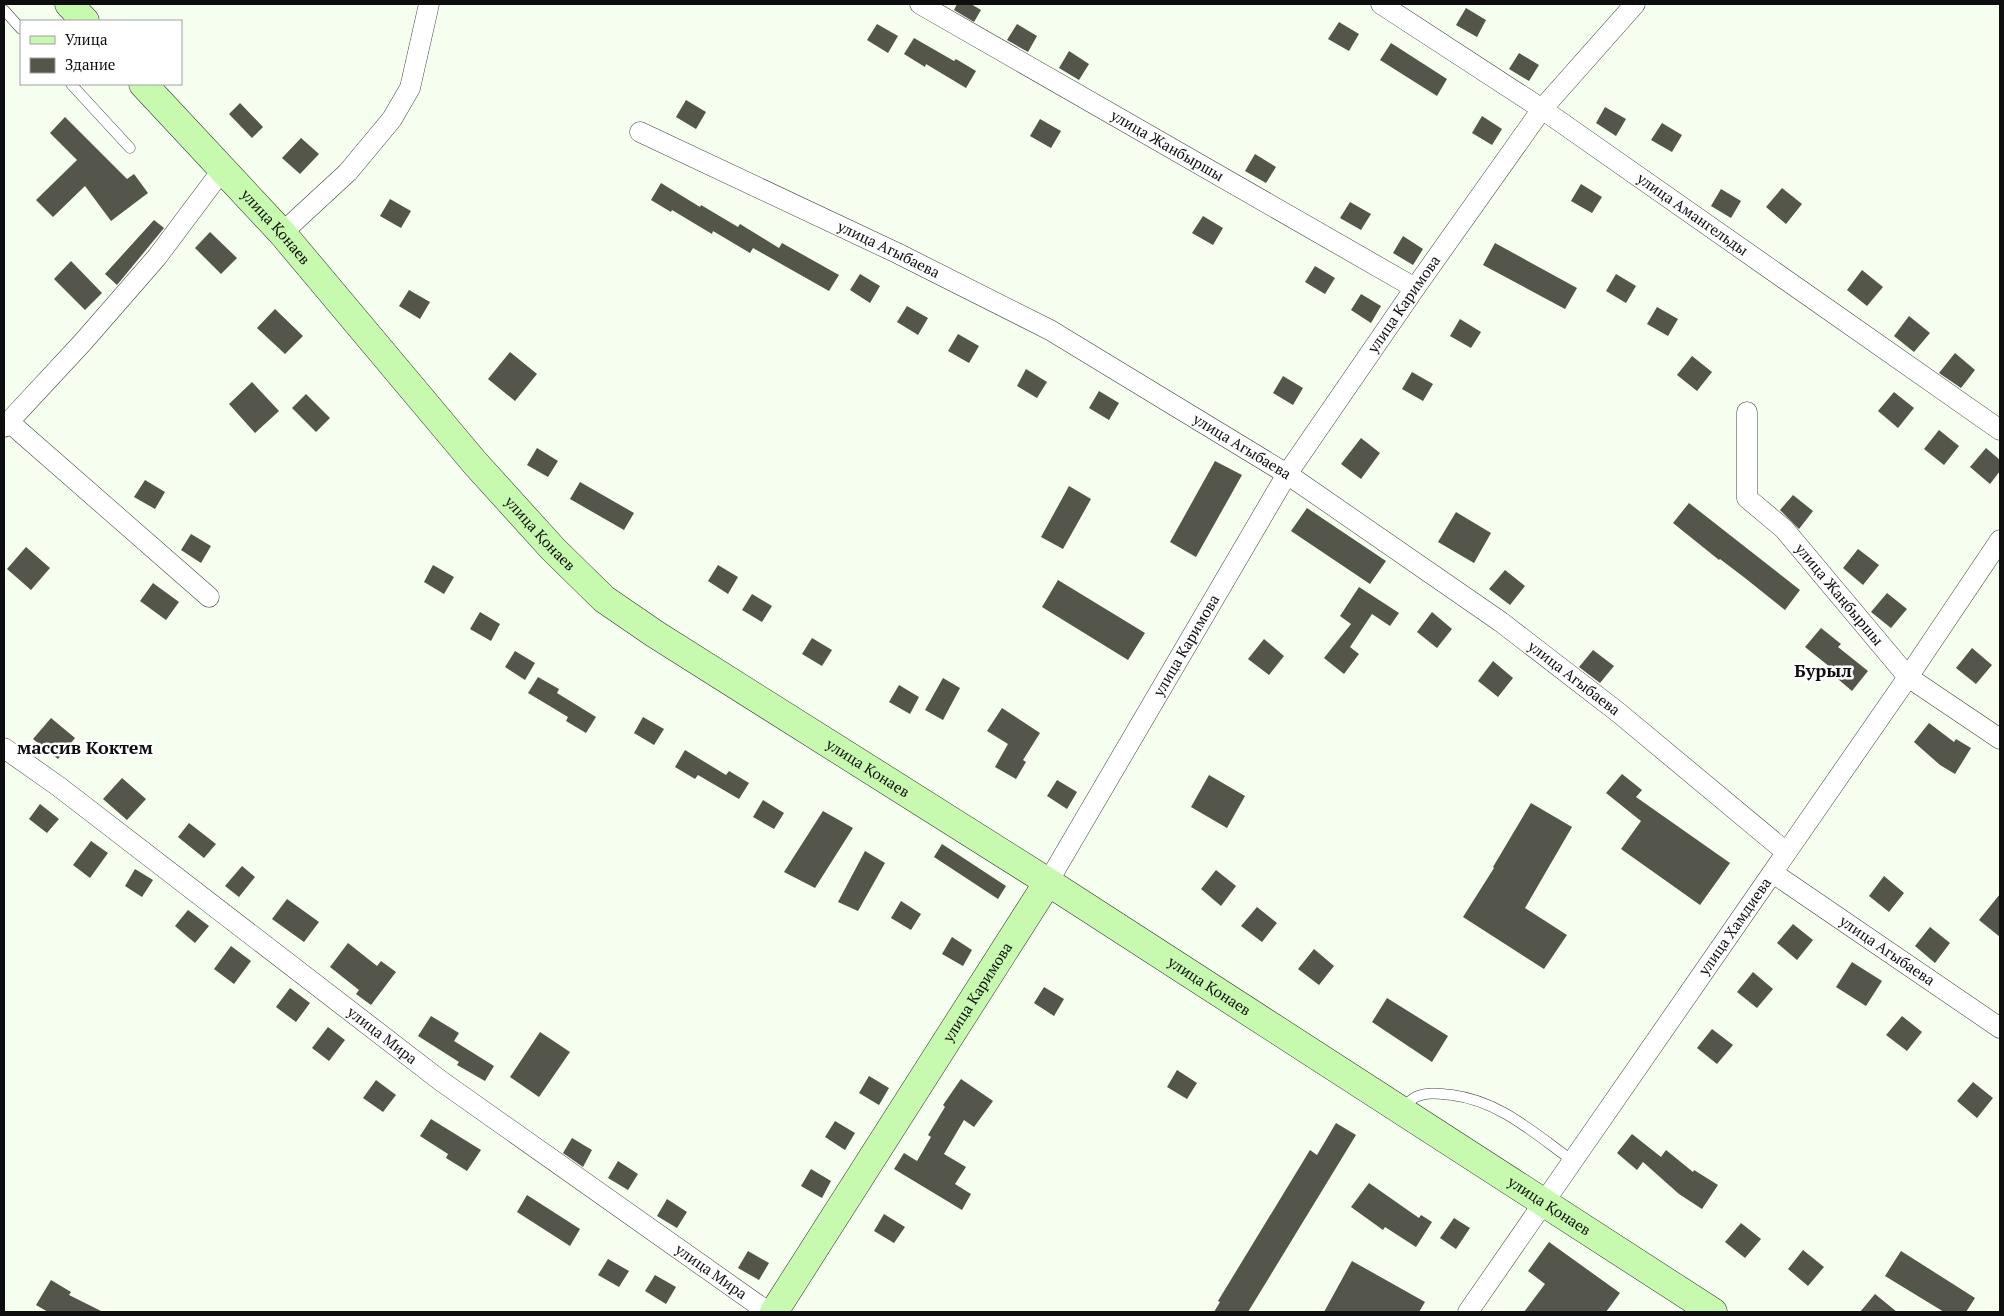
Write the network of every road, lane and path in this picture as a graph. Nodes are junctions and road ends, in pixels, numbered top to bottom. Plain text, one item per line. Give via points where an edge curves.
1 (69, 4) edge
2 (429, 4) edge
3 (920, 4) edge
4 (1381, 4) edge
5 (1635, 4) edge
6 (4, 10) edge
7 (84, 20) edge
8 (20, 28) edge
9 (73, 85) edge
10 (144, 85) edge
11 (1542, 109) junction
12 (640, 132) dead end
13 (130, 148) dead end
14 (223, 170) junction
15 (282, 234) junction
16 (1415, 288) junction
17 (1747, 412) dead end
18 (7, 424) edge
19 (2000, 430) edge
20 (1287, 474) junction
21 (2000, 540) edge
22 (209, 597) dead end
23 (1908, 677) junction
24 (2000, 739) edge
25 (4, 748) edge
26 (1786, 852) junction
27 (1772, 873) junction
28 (1048, 882) junction
29 (2000, 1028) edge
30 (1399, 1110) junction
31 (1573, 1161) junction
32 (1544, 1204) junction
33 (768, 1312) edge
34 (774, 1312) edge
35 (1468, 1312) edge
36 (1714, 1312) edge

1 - 7 main road
2 - 15 street via 410,88 392,119 348,172
3 - 16 street, улица Жанбыршы
4 - 11 street, улица Амангельды
5 - 11 street, улица Каримова
6 - 8 lane
9 - 13 lane
10 - 14 main road, улица Қонаев
11 - 16 street, улица Каримова
11 - 19 street, улица Амангельды
12 - 20 street, улица Агыбаева via 897,253 1050,330
14 - 15 main road, улица Қонаев
14 - 18 street via 157,257
15 - 28 main road, улица Қонаев via 476,463 553,549 604,599
16 - 20 street, улица Каримова
17 - 23 street, улица Жаңбыршы via 1748,498 1784,529
18 - 22 street
20 - 26 street, улица Агыбаева via 1501,622 1619,713
20 - 28 street, улица Каримова
21 - 23 street, улица Хамдиева
23 - 24 street, улица Жаңбыршы
23 - 26 street, улица Хамдиева
25 - 33 street, улица Мира via 58,786 441,1081
26 - 27 street, улица Хамдиева
27 - 29 street, улица Агыбаева
27 - 31 street, улица Хамдиева
28 - 30 main road, улица Қонаев
28 - 34 main road, улица Каримова
30 - 31 lane via 1416,1097 1435,1093 1486,1102
30 - 32 main road, улица Қонаев
31 - 32 street, улица Хамдиева
32 - 35 street, улица Хамдиева
32 - 36 main road, улица Қонаев

